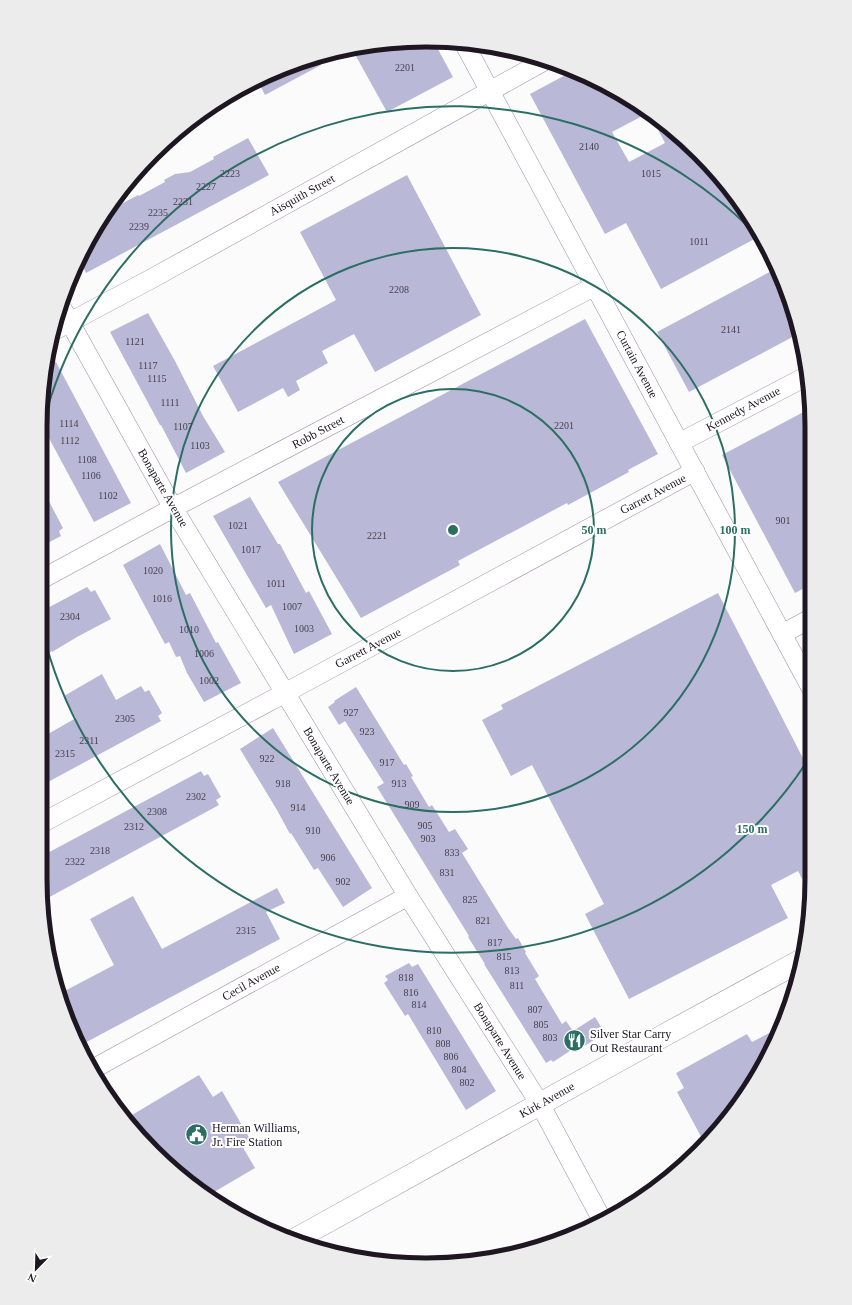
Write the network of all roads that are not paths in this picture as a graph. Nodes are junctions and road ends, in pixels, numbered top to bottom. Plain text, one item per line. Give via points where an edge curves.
1 (468, 49) edge
2 (538, 64) edge
3 (490, 90) junction
4 (595, 286) junction
5 (63, 320) edge
6 (802, 379) edge
7 (679, 443) junction
8 (695, 471) junction
9 (173, 508) junction
10 (47, 576) edge
11 (805, 622) edge
12 (782, 634) junction
13 (805, 677) edge
14 (285, 693) junction
15 (47, 820) edge
16 (408, 896) junction
17 (795, 964) edge
18 (97, 1067) edge
19 (540, 1104) junction
20 (600, 1216) edge
21 (300, 1237) edge

1 - 3 street, Curtain Avenue
2 - 3 street, Aisquith Street
3 - 4 street, Curtain Avenue
3 - 5 street, Aisquith Street via 164,271
4 - 7 street, Curtain Avenue
4 - 9 street, Robb Street
5 - 9 street, Bonaparte Avenue
6 - 7 street, Kennedy Avenue
7 - 8 street, Curtain Avenue
8 - 12 street, Curtain Avenue
8 - 14 street, Garrett Avenue
9 - 10 street, Robb Street
9 - 14 street, Bonaparte Avenue
11 - 12 street
12 - 13 street, Curtain Avenue
14 - 15 street, Garrett Avenue
14 - 16 street, Bonaparte Avenue
16 - 18 street, Cecil Avenue
16 - 19 street, Bonaparte Avenue
17 - 19 street, Kirk Avenue
19 - 20 street, Bonaparte Avenue
19 - 21 street, Kirk Avenue

